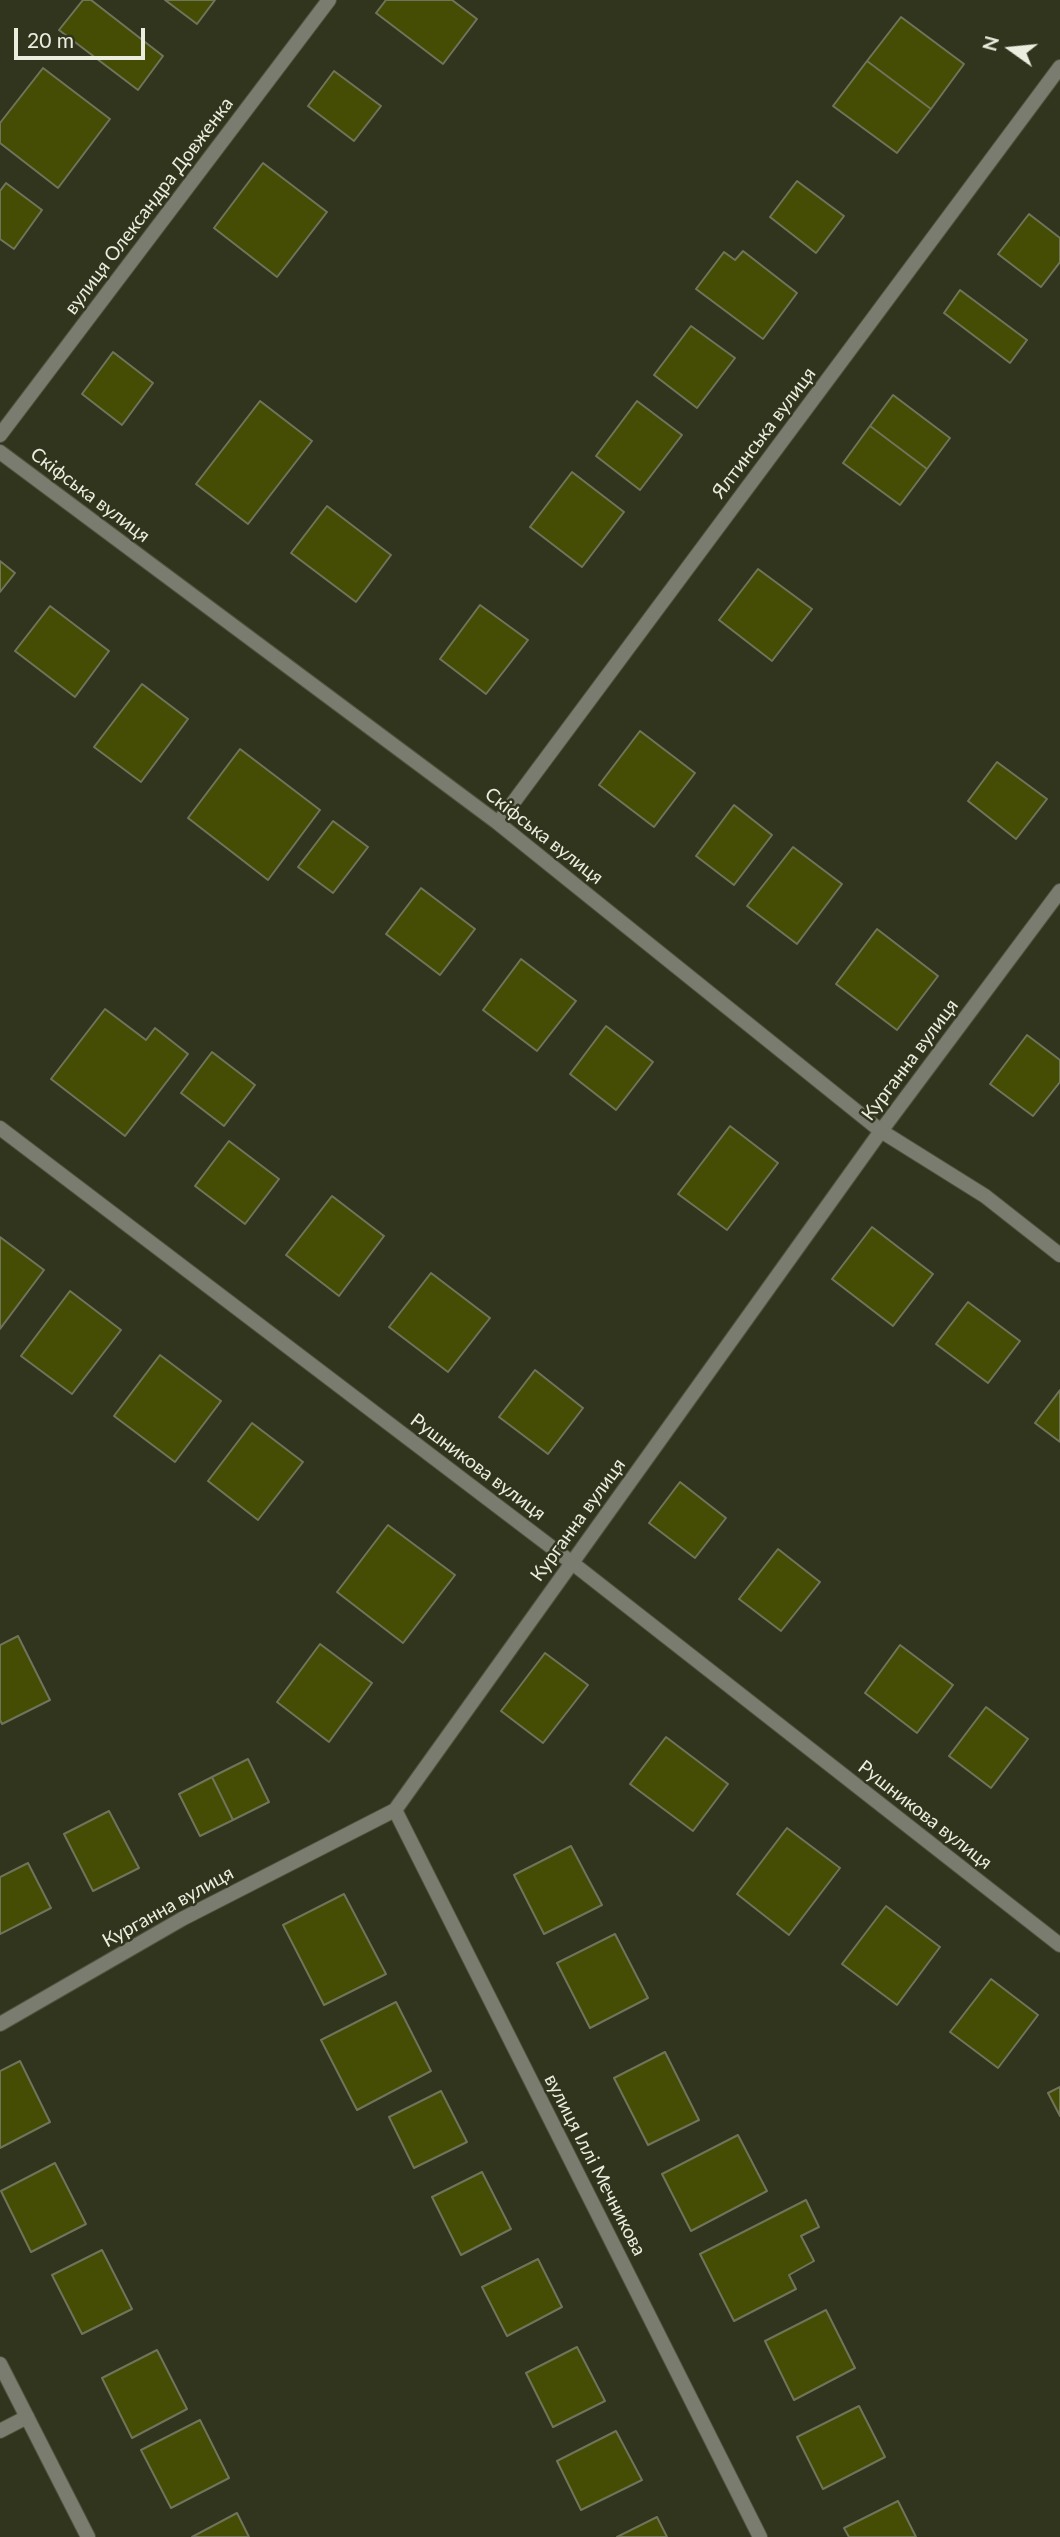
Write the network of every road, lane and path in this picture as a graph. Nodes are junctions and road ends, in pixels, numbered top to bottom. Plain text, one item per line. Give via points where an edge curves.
1 (329, 0) edge
2 (1060, 67) edge
3 (0, 435) edge
4 (0, 452) edge
5 (498, 823) junction
6 (1060, 891) edge
7 (0, 1128) edge
8 (881, 1131) junction
9 (1060, 1255) edge
10 (571, 1562) junction
11 (395, 1810) junction
12 (1060, 1945) edge
13 (0, 2024) edge
14 (0, 2364) edge
15 (27, 2417) junction
16 (0, 2431) edge
17 (88, 2537) edge
18 (760, 2537) edge

1 - 3 street, вулиця Олександра Довженка
2 - 5 street, Ялтинська вулиця
4 - 5 street, Скіфська вулиця
5 - 8 street, Скіфська вулиця
6 - 8 street, Курганна вулиця
7 - 10 street, Рушникова вулиця
8 - 9 street, Скіфська вулиця via 985,1196
8 - 10 street, Курганна вулиця
10 - 11 street, Курганна вулиця
10 - 12 street, Рушникова вулиця
11 - 13 street, Курганна вулиця via 182,1919
11 - 18 street, вулиця Іллі Мечникова
14 - 15 street
15 - 16 street
15 - 17 street

